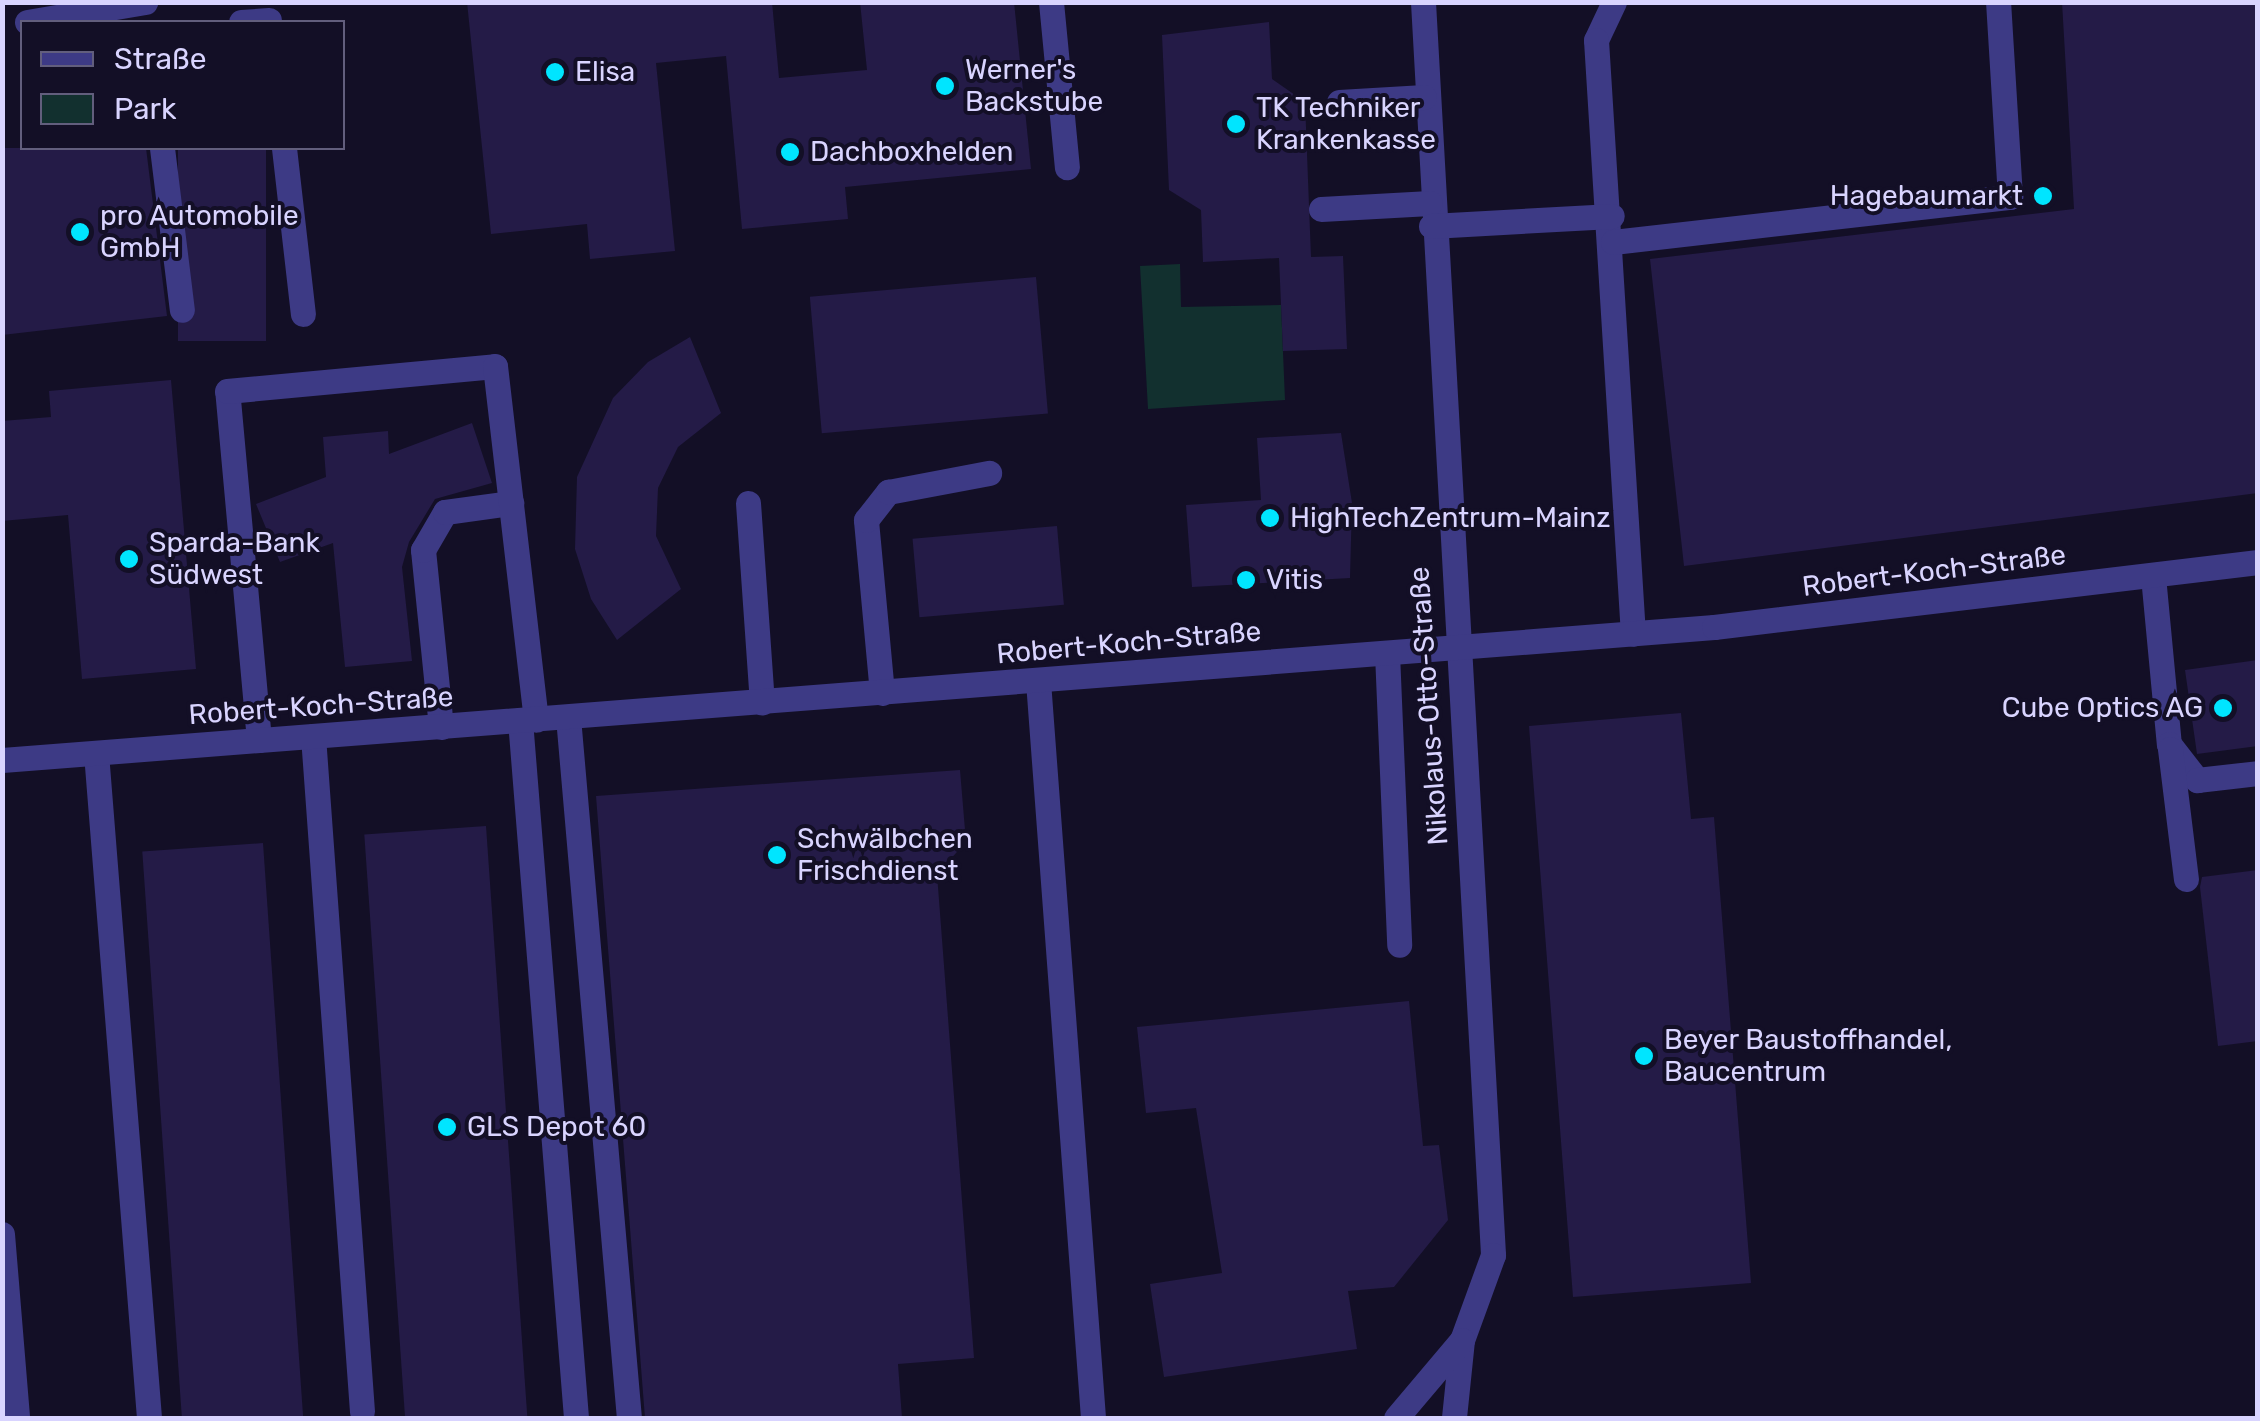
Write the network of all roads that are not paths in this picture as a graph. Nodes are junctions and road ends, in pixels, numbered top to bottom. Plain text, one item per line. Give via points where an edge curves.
1 (1051, 2) edge
2 (1423, 2) edge
3 (1614, 2) edge
4 (1998, 2) edge
5 (146, 10) edge
6 (53, 20) edge
7 (1424, 97) junction
8 (1338, 102) dead end
9 (162, 150) edge
10 (284, 150) edge
11 (1068, 167) dead end
12 (1320, 209) dead end
13 (1431, 214) junction
14 (1612, 216) junction
15 (1614, 242) junction
16 (182, 310) dead end
17 (303, 314) dead end
18 (988, 473) dead end
19 (511, 503) junction
20 (748, 503) dead end
21 (2258, 562) edge
22 (2153, 576) junction
23 (1632, 634) junction
24 (1455, 648) junction
25 (1387, 653) junction
26 (1038, 681) junction
27 (882, 693) junction
28 (762, 702) junction
29 (568, 717) junction
30 (528, 720) junction
31 (441, 727) junction
32 (313, 736) junction
33 (260, 740) junction
34 (2169, 744) junction
35 (96, 752) junction
36 (2, 760) edge
37 (2258, 773) edge
38 (2186, 879) dead end
39 (1399, 945) dead end
40 (2, 1234) edge
41 (1462, 1340) junction
42 (362, 1411) dead end
43 (17, 1418) edge
44 (149, 1418) edge
45 (576, 1418) edge
46 (629, 1418) edge
47 (1093, 1418) edge
48 (1396, 1418) edge
49 (1454, 1418) edge

1 - 11 street
2 - 7 street, Nikolaus-Otto-Straße
3 - 14 street via 1596,40
4 - 15 street via 2010,197
5 - 6 street
7 - 8 street
7 - 13 street, Nikolaus-Otto-Straße
9 - 16 street
10 - 17 street
12 - 13 street
13 - 14 street
13 - 24 street, Nikolaus-Otto-Straße
14 - 15 street
15 - 23 street
18 - 27 street via 888,492 866,520
19 - 30 street
19 - 31 street via 445,512 423,550
19 - 33 street via 495,366 227,391
20 - 28 street
21 - 22 street, Robert-Koch-Straße
22 - 23 street, Robert-Koch-Straße
22 - 34 street
23 - 24 street, Robert-Koch-Straße
24 - 25 street, Robert-Koch-Straße
24 - 41 street, Nikolaus-Otto-Straße via 1493,1255
25 - 26 street, Robert-Koch-Straße
25 - 39 street
26 - 27 street, Robert-Koch-Straße
26 - 47 street
27 - 28 street, Robert-Koch-Straße
28 - 29 street, Robert-Koch-Straße
29 - 30 street, Robert-Koch-Straße
29 - 46 street
30 - 31 street, Robert-Koch-Straße
30 - 45 street
31 - 32 street, Robert-Koch-Straße
32 - 33 street, Robert-Koch-Straße
32 - 42 street
33 - 35 street, Robert-Koch-Straße
34 - 37 street via 2196,780
34 - 38 street
35 - 36 street, Robert-Koch-Straße
35 - 44 street
40 - 43 street
41 - 48 street
41 - 49 street

